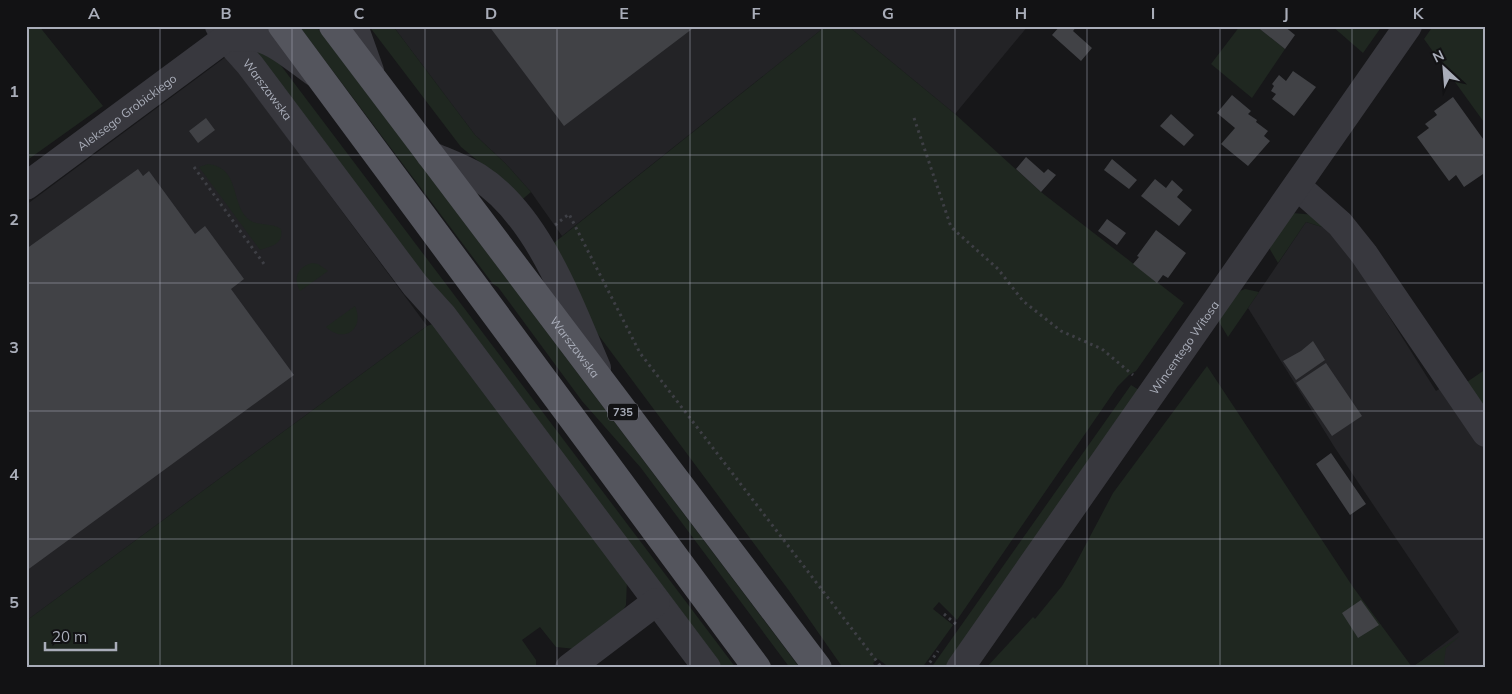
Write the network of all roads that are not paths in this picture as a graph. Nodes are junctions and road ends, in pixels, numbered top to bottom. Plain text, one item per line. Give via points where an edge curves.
1 (282, 26) edge
2 (333, 26) edge
3 (354, 26) edge
4 (1408, 26) edge
5 (224, 30) edge
6 (318, 75) junction
7 (373, 79) junction
8 (26, 186) edge
9 (1297, 186) junction
10 (1486, 433) edge
11 (656, 602) junction
12 (569, 668) edge
13 (707, 668) edge
14 (757, 668) edge
15 (818, 668) edge
16 (960, 668) edge

1 - 6 main road
2 - 7 main road, Warszawska / 735
3 - 7 street
4 - 9 street, Wincentego Witosa
5 - 6 street via 270,42
5 - 8 street, Aleksego Grobickiego
5 - 11 street, Warszawska via 415,285 444,316
6 - 14 main road
7 - 15 main road, Warszawska / 735
9 - 10 street via 1340,224 1364,254
9 - 16 street, Wincentego Witosa
11 - 12 street
11 - 13 street, Warszawska

